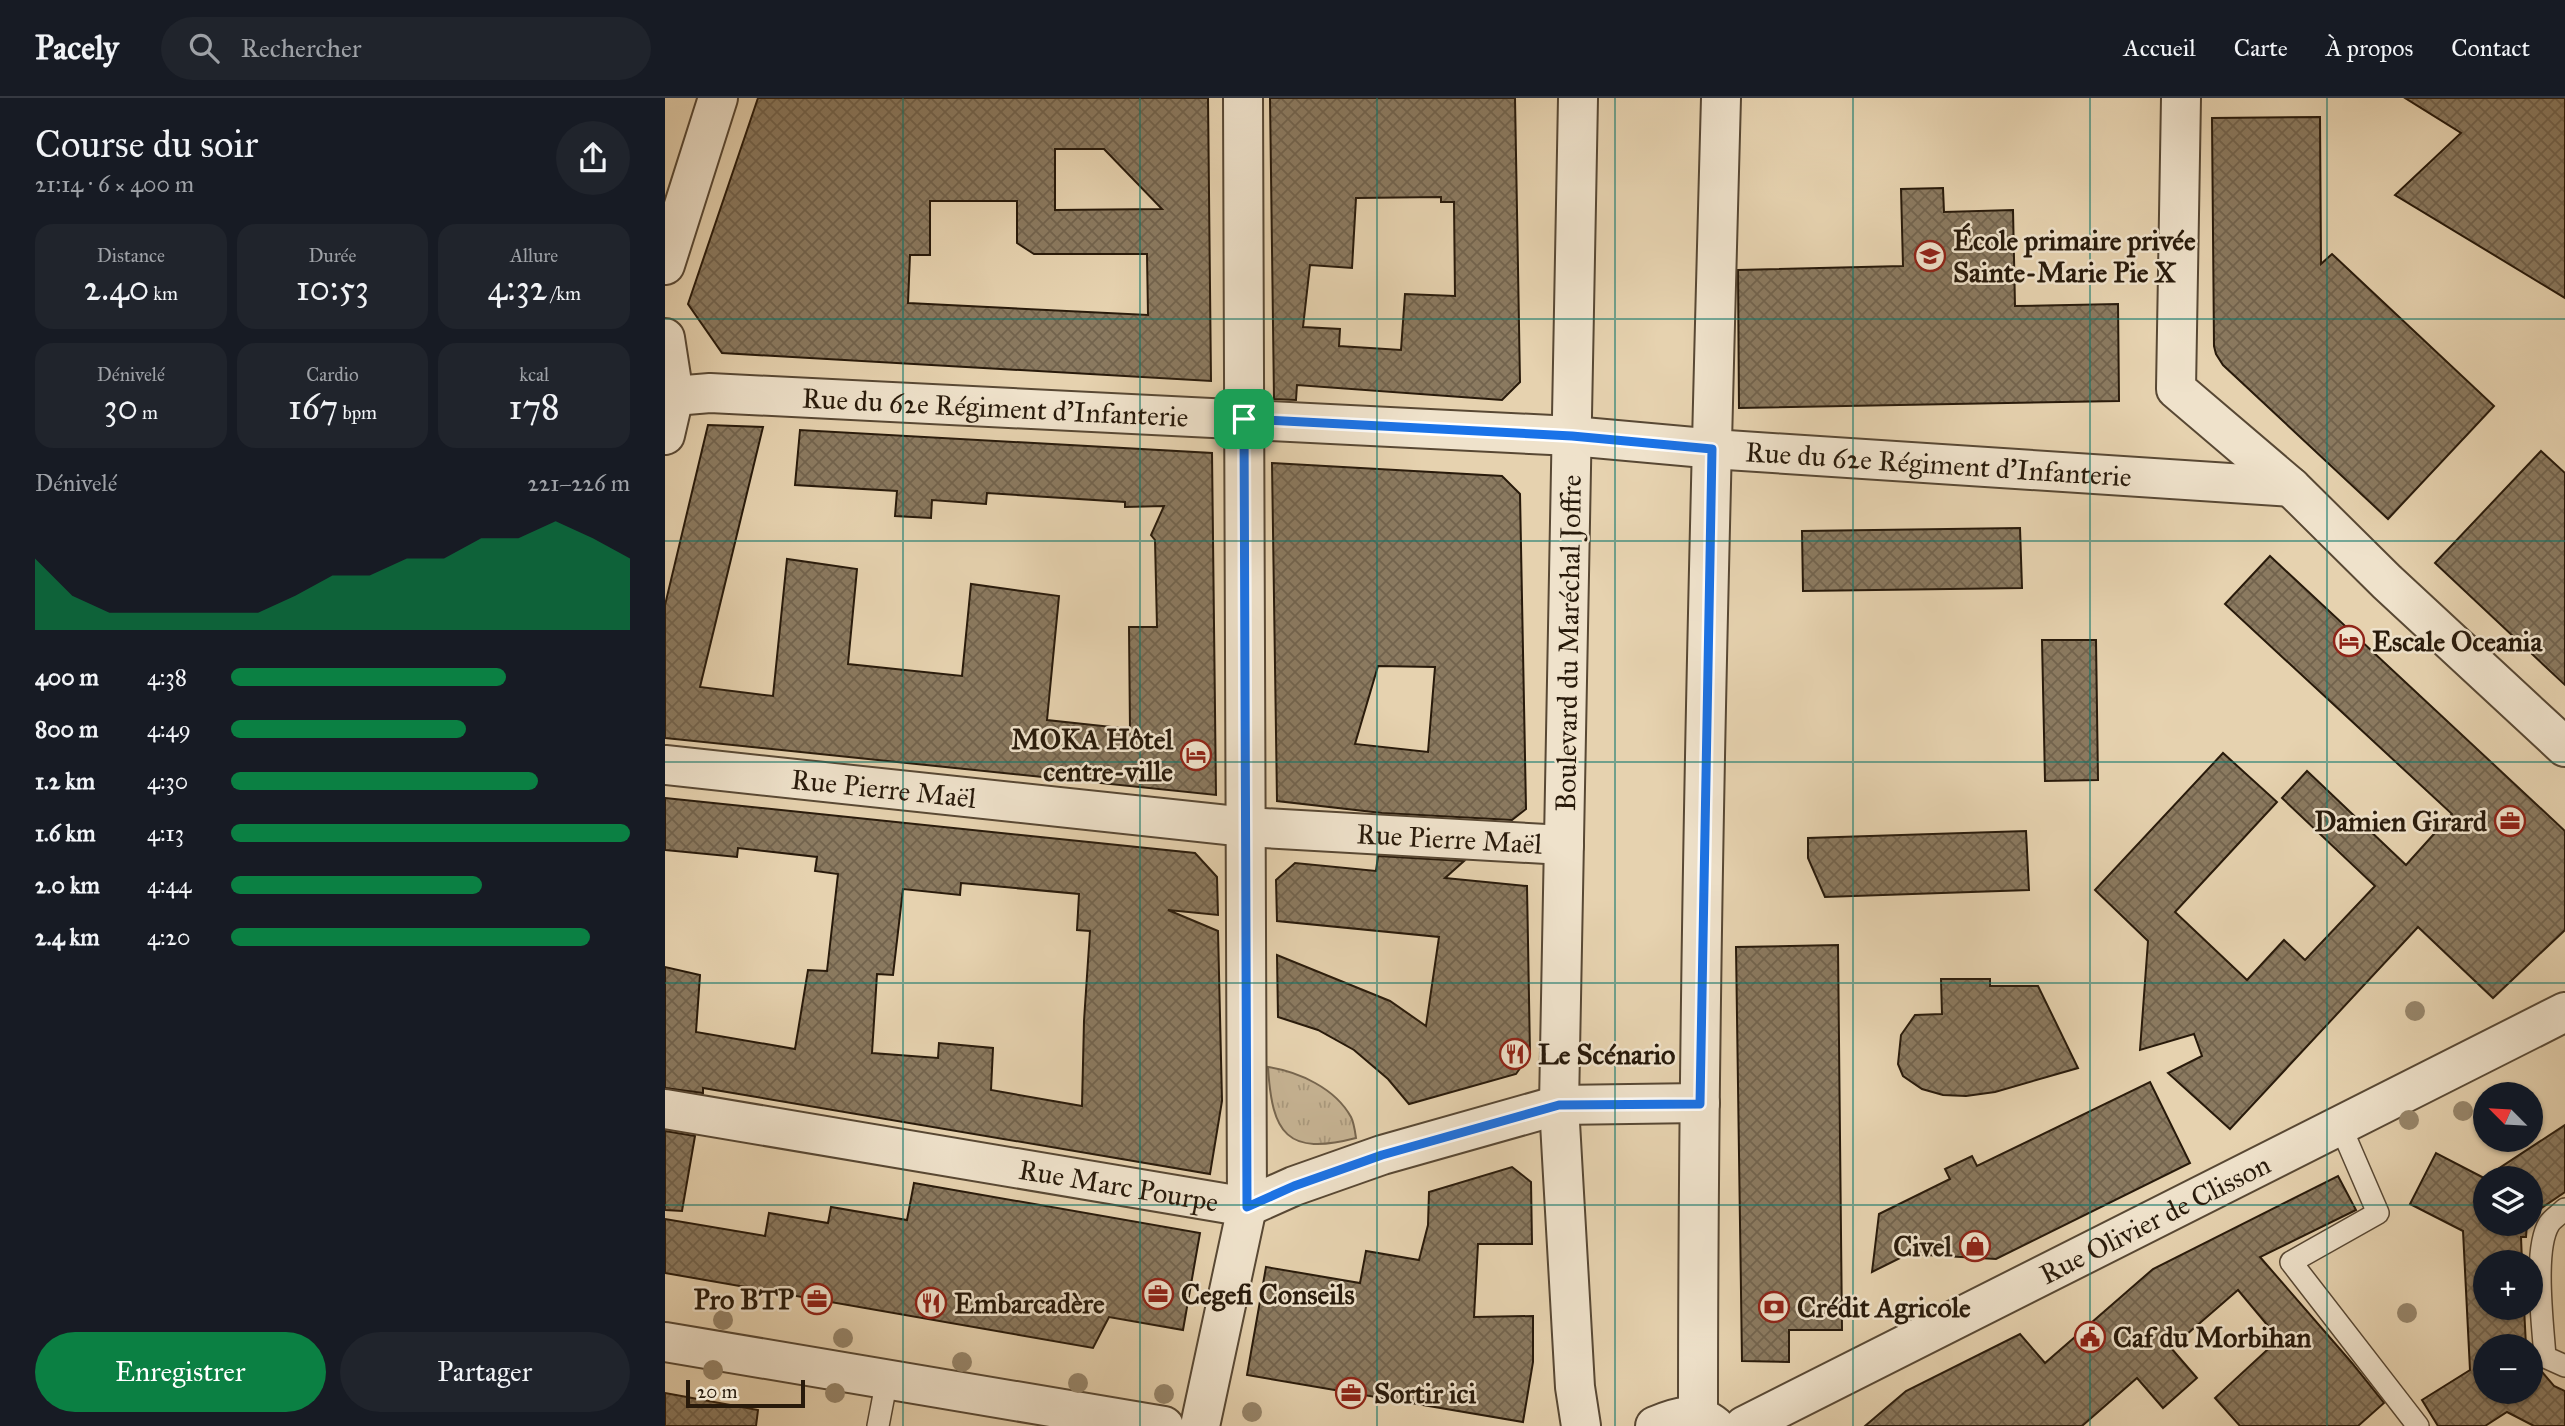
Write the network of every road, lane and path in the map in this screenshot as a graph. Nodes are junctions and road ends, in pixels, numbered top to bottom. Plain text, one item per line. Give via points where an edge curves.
1 (717, 98) edge
2 (1243, 98) edge
3 (1578, 98) edge
4 (1721, 98) edge
5 (2181, 98) edge
6 (665, 265) edge
7 (665, 338) edge
8 (669, 395) edge
9 (1244, 419) junction
10 (665, 435) edge
11 (1572, 436) junction
12 (1712, 449) junction
13 (2291, 487) junction
14 (2565, 747) edge
15 (665, 765) edge
16 (1246, 827) junction
17 (1564, 845) junction
18 (2565, 1012) edge
19 (1700, 1104) junction
20 (1559, 1105) junction
21 (665, 1109) edge
22 (2340, 1125) junction
23 (1247, 1207) junction
24 (2565, 1209) edge
25 (665, 1342) edge
26 (2565, 1366) edge
27 (887, 1379) junction
28 (1707, 1421) edge
29 (878, 1426) edge
30 (1164, 1426) edge
31 (1200, 1426) edge
32 (1581, 1426) edge
33 (1655, 1426) edge
34 (1744, 1426) edge
35 (2417, 1426) edge

1 - 6 street
2 - 9 street
3 - 11 street, Boulevard du Maréchal Joffre
4 - 12 street
5 - 13 street via 2176,389
7 - 8 street
8 - 9 street, Rue du 62e Régiment d'Infanterie via 710,393
8 - 10 street
9 - 11 street, Rue du 62e Régiment d'Infanterie
9 - 16 street
11 - 12 street, Rue du 62e Régiment d'Infanterie
11 - 17 street, Boulevard du Maréchal Joffre
12 - 13 street, Rue du 62e Régiment d'Infanterie
12 - 19 street
13 - 14 street
15 - 16 street, Rue Pierre Maël
16 - 17 street, Rue Pierre Maël
16 - 23 street
17 - 20 street, Boulevard du Maréchal Joffre
18 - 22 street, Rue Olivier de Clisson
19 - 20 street
19 - 28 street
20 - 23 street, Rue Marc Pourpe via 1382,1155
20 - 32 street, Boulevard du Maréchal Joffre
21 - 23 street, Rue Marc Pourpe
22 - 34 street, Rue Olivier de Clisson
22 - 35 lane via 2378,1213 2291,1262
23 - 31 street
24 - 26 lane via 2549,1224 2540,1260 2545,1357
25 - 27 street
27 - 29 lane
27 - 30 street
28 - 33 street via 1677,1416

